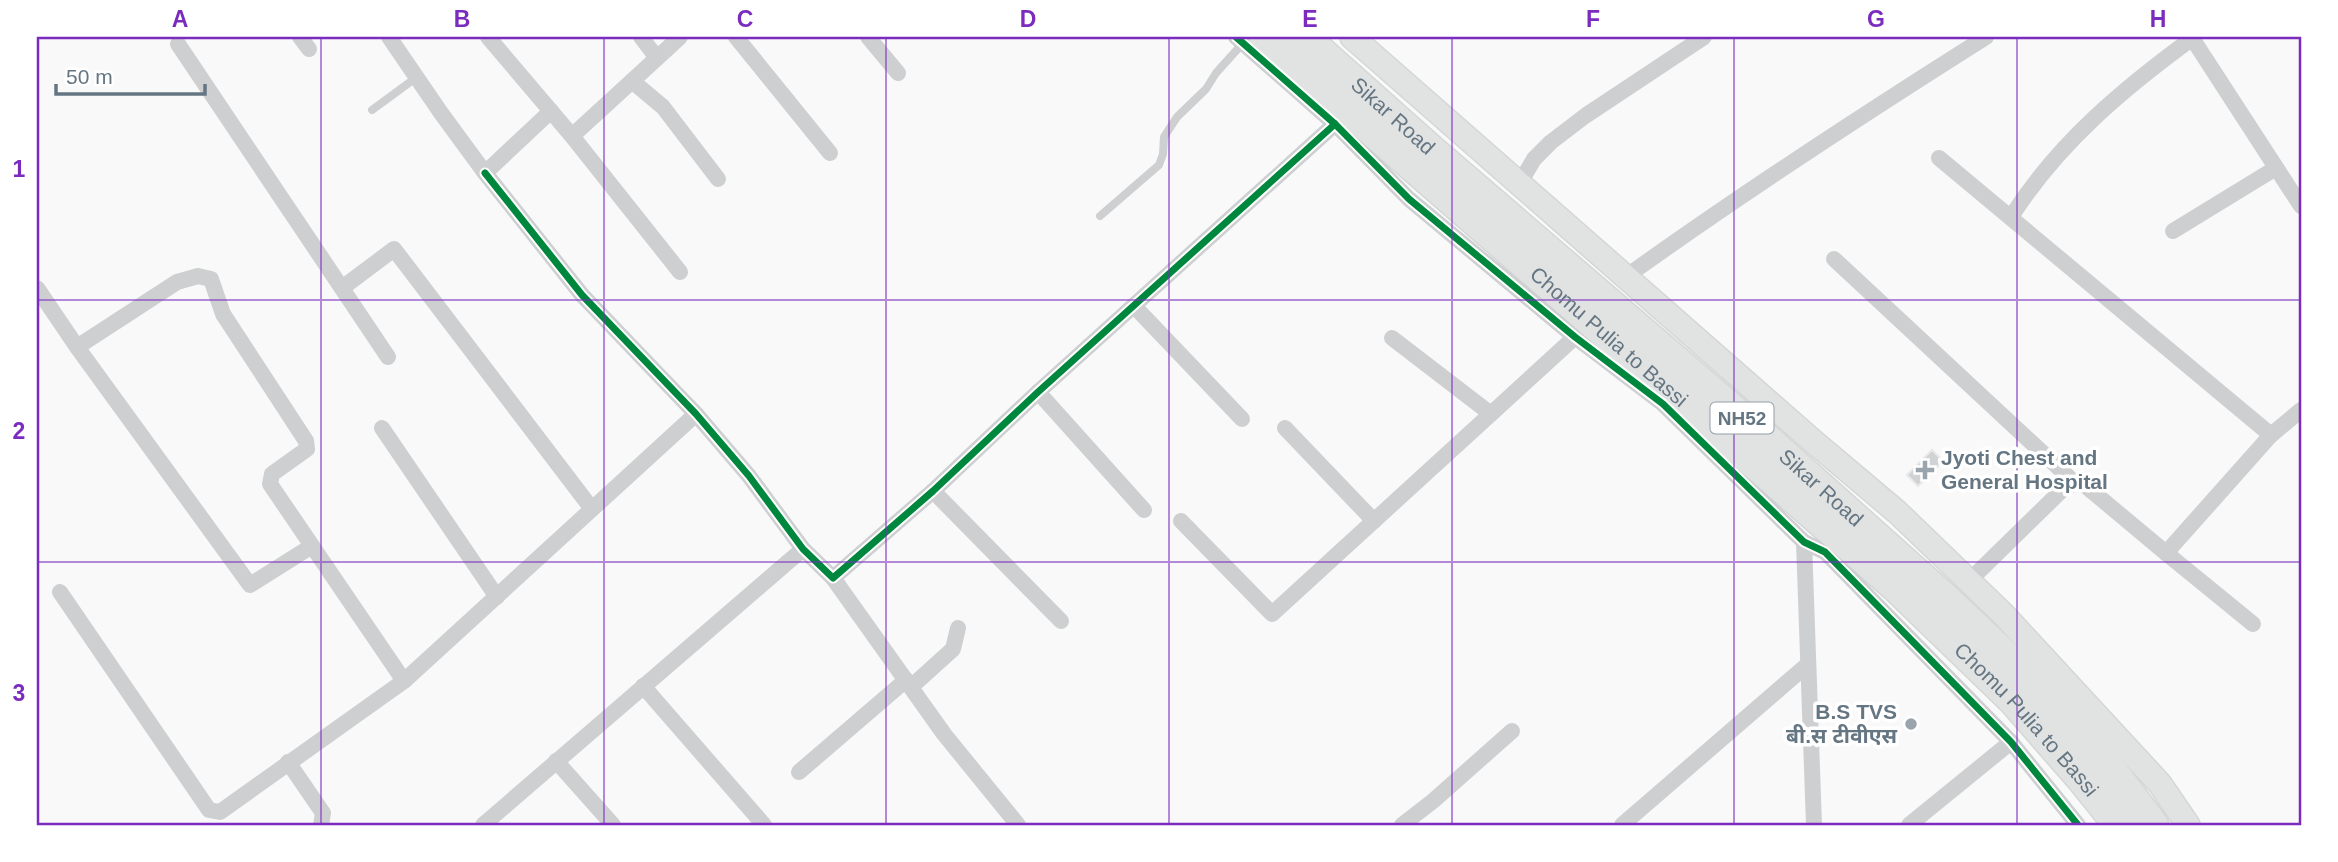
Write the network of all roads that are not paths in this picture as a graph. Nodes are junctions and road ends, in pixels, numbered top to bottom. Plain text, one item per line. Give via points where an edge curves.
1 (389, 37) edge
2 (488, 37) edge
3 (641, 37) edge
4 (680, 37) edge
5 (736, 37) edge
6 (868, 37) edge
7 (1304, 37) edge
8 (1704, 37) edge
9 (1986, 37) edge
10 (1357, 38) edge
11 (2193, 38) edge
12 (1248, 39) edge
13 (178, 44) dead end
14 (657, 58) junction
15 (898, 73) dead end
16 (417, 78) junction
17 (632, 81) junction
18 (372, 110) dead end
19 (551, 111) junction
20 (1335, 124) junction
21 (572, 136) junction
22 (830, 153) dead end
23 (1939, 158) dead end
24 (2276, 168) junction
25 (485, 173) junction
26 (718, 179) dead end
27 (1520, 183) junction
28 (2301, 206) edge
29 (1100, 216) dead end
30 (2011, 217) junction
31 (2173, 231) dead end
32 (1834, 259) dead end
33 (680, 272) dead end
34 (1627, 276) junction
35 (37, 288) edge
36 (342, 288) junction
37 (1134, 306) junction
38 (1575, 337) junction
39 (1392, 338) dead end
40 (77, 347) junction
41 (388, 357) dead end
42 (1038, 392) junction
43 (2301, 410) edge
44 (696, 414) junction
45 (1491, 414) junction
46 (1242, 419) dead end
47 (382, 428) dead end
48 (1285, 428) dead end
49 (2271, 435) junction
50 (2075, 483) junction
51 (933, 491) junction
52 (593, 509) junction
53 (1144, 510) dead end
54 (1181, 521) dead end
55 (1374, 521) junction
56 (1804, 542) junction
57 (312, 546) junction
58 (803, 549) junction
59 (2166, 553) junction
60 (833, 578) junction
61 (1969, 581) junction
62 (60, 592) dead end
63 (496, 597) junction
64 (1061, 621) dead end
65 (2253, 624) dead end
66 (958, 628) dead end
67 (1807, 665) junction
68 (404, 681) junction
69 (908, 684) junction
70 (643, 686) junction
71 (1512, 731) dead end
72 (2011, 742) junction
73 (556, 761) junction
74 (288, 762) junction
75 (799, 772) dead end
76 (321, 825) edge
77 (483, 825) edge
78 (613, 825) edge
79 (764, 825) edge
80 (1018, 825) edge
81 (1402, 825) edge
82 (1622, 825) edge
83 (1814, 825) edge
84 (1909, 825) edge
85 (2078, 825) edge
86 (2119, 825) edge
87 (2153, 825) edge
88 (2188, 825) edge

1 - 16 street
2 - 19 street
3 - 14 street
4 - 14 street
5 - 22 street
6 - 15 street
7 - 87 highway, Sikar Road / NH52 via 1950,603 2053,701
8 - 27 street via 1551,142
9 - 34 street via 1803,154
10 - 27 main road
11 - 24 street
11 - 30 street via 2097,113 2030,187
12 - 20 street
12 - 29 lane via 1177,117 1164,137 1159,165
12 - 86 highway, Chomu Pulia to Bassi / NH52 via 1895,586 2014,701
13 - 36 street
14 - 17 street
16 - 18 lane
16 - 25 street
17 - 21 street
17 - 26 street via 663,107
19 - 21 street
19 - 25 street
20 - 37 street
20 - 38 street via 1409,199
21 - 33 street
23 - 30 street
24 - 28 street
24 - 31 street
25 - 44 street via 583,295
27 - 34 main road
30 - 49 street
32 - 50 street
34 - 61 main road via 1897,512
35 - 40 street
36 - 41 street
36 - 52 street via 394,249
37 - 42 street
37 - 46 street
38 - 45 street
38 - 56 street via 1663,404
39 - 45 street
40 - 57 street via 250,585
40 - 57 street via 177,282 198,276 211,279 223,314 306,441 307,449 272,474 270,484
42 - 51 street
42 - 53 street
43 - 49 street
44 - 52 street
44 - 58 street
45 - 55 street
47 - 63 street
48 - 55 street
49 - 59 street
50 - 59 street via 2081,482
50 - 61 street via 2062,490
51 - 60 street
51 - 64 street
52 - 63 street
54 - 55 street via 1272,614
56 - 67 street
56 - 72 street via 1825,552
57 - 68 street
58 - 60 street
58 - 70 street
59 - 65 street
60 - 69 street
61 - 88 main road via 2160,785
62 - 74 street via 209,810 220,812
63 - 68 street
66 - 69 street via 953,649
67 - 82 street
67 - 83 street
68 - 74 street
69 - 75 street
69 - 80 street
70 - 73 street
70 - 79 street
71 - 81 street
72 - 84 street
72 - 85 street
73 - 77 street
73 - 78 street
74 - 76 street via 323,813

